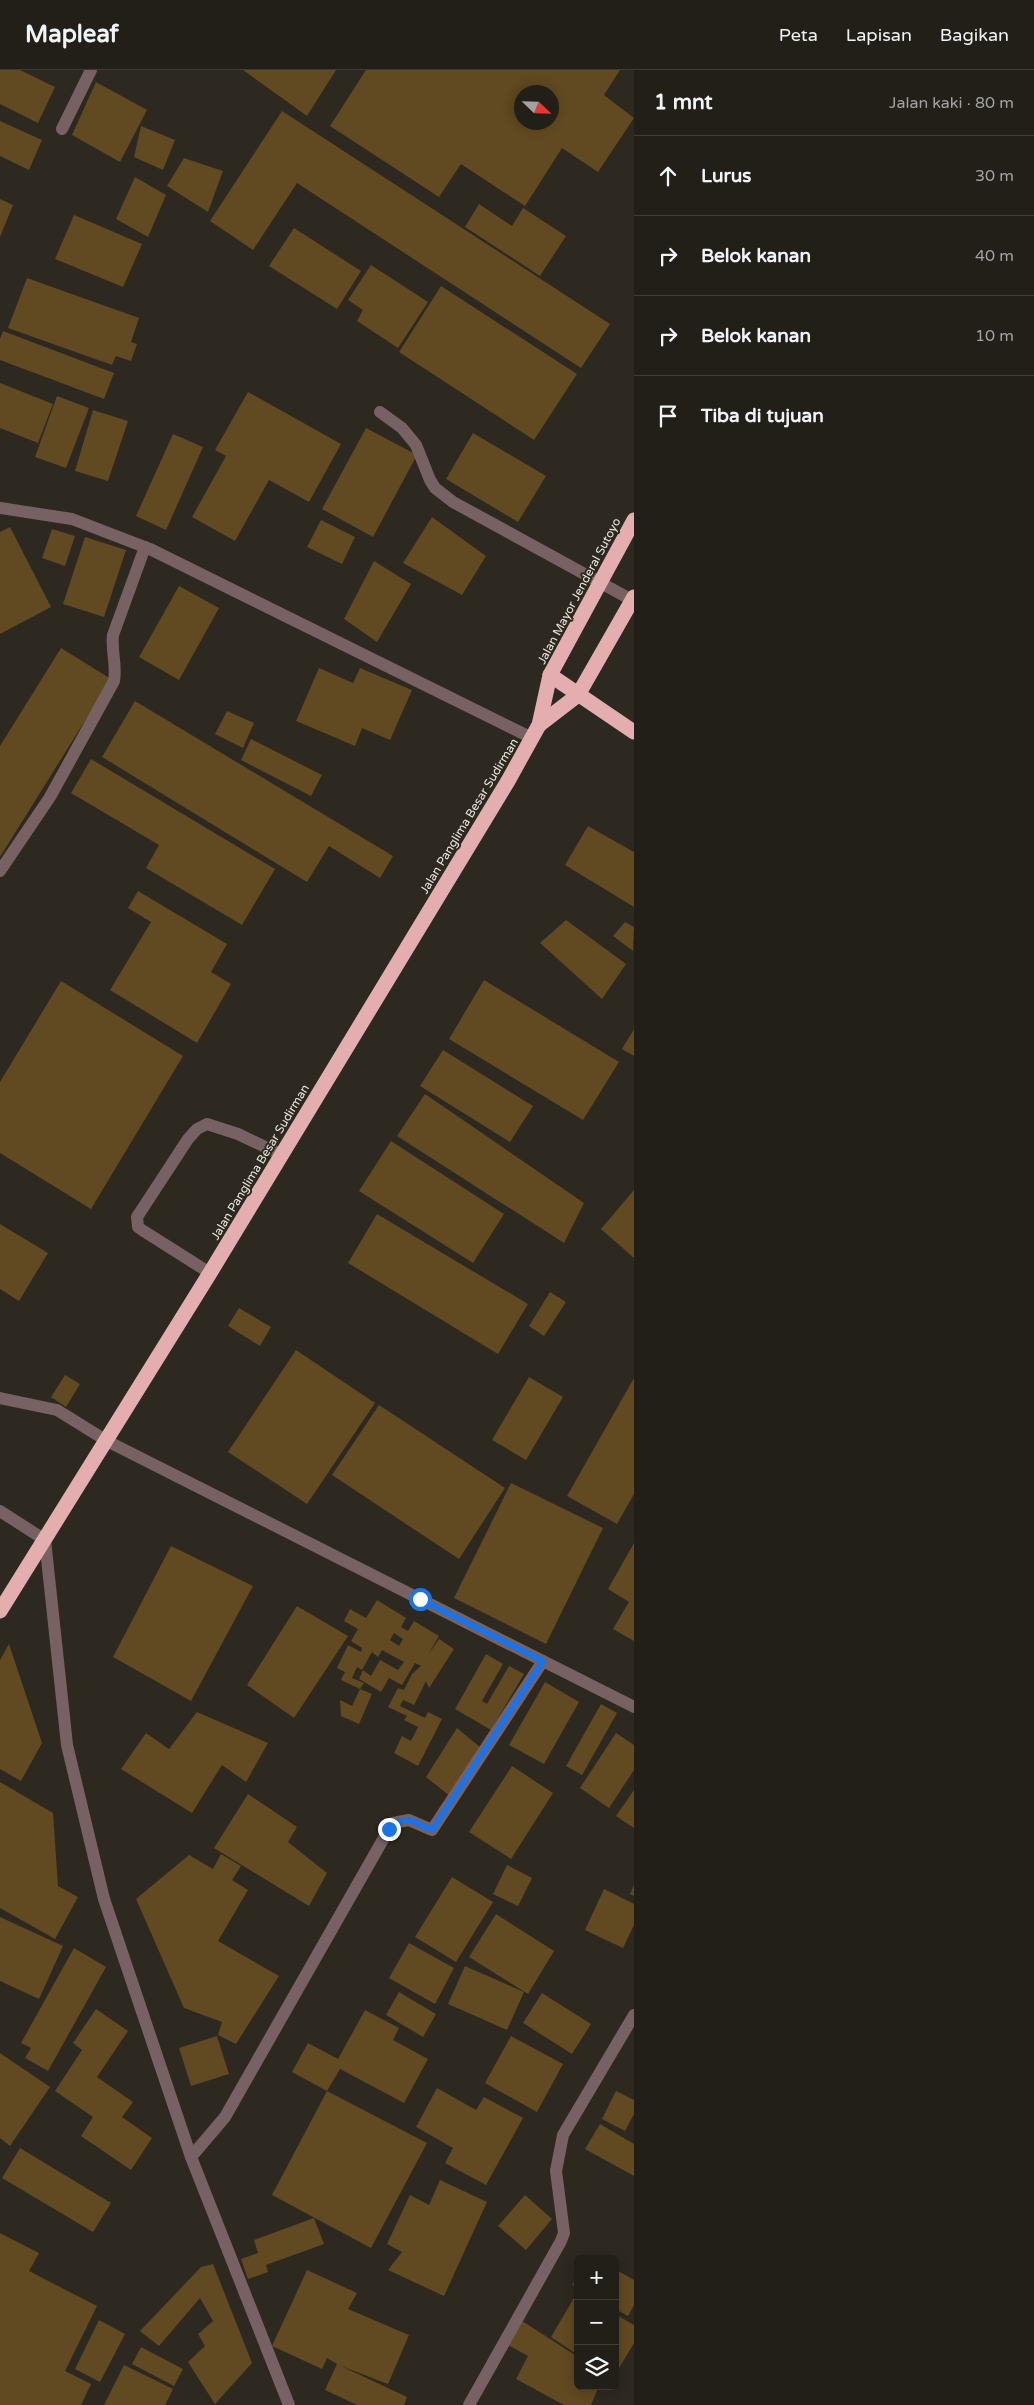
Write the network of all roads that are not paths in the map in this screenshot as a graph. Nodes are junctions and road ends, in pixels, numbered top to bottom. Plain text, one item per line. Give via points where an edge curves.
1 (91, 70) edge
2 (62, 129) dead end
3 (380, 412) dead end
4 (0, 508) edge
5 (634, 520) edge
6 (145, 547) junction
7 (599, 583) junction
8 (633, 599) edge
9 (550, 676) junction
10 (578, 694) junction
11 (536, 732) junction
12 (634, 732) edge
13 (0, 871) edge
14 (282, 1155) junction
15 (210, 1273) junction
16 (0, 1398) edge
17 (107, 1441) junction
18 (0, 1511) edge
19 (45, 1540) junction
20 (0, 1611) edge
21 (543, 1661) junction
22 (634, 1707) edge
23 (634, 2015) edge
24 (191, 2157) junction
25 (288, 2405) edge
26 (469, 2405) edge

1 - 2 street
3 - 7 street via 402,428 416,445 430,480 441,493
4 - 6 street via 72,519
5 - 7 highway, Jalan Mayor Jenderal Sutoyo
6 - 11 street
6 - 13 street via 113,635 117,667 114,682 50,797
7 - 8 street
7 - 9 highway, Jalan Mayor Jenderal Sutoyo
8 - 10 highway
9 - 10 highway
9 - 11 highway, Jalan Panglima Besar Sudirman
10 - 11 highway, Jalan Panglima Besar Sudirman
10 - 12 highway
11 - 14 highway, Jalan Panglima Besar Sudirman
14 - 15 highway, Jalan Panglima Besar Sudirman
14 - 15 street via 238,1134 207,1124 188,1139 137,1217 138,1227
15 - 17 highway, Jalan Panglima Besar Sudirman
16 - 17 street via 58,1410
17 - 19 highway, Jalan Panglima Besar Sudirman
17 - 21 street
18 - 19 street
19 - 20 highway, Jalan Panglima Besar Sudirman
19 - 24 street via 69,1755 104,1899
21 - 22 street
21 - 24 street via 432,1830 410,1820 393,1823 226,2117
23 - 26 street via 563,2135 556,2171 564,2232 561,2241
24 - 25 street

